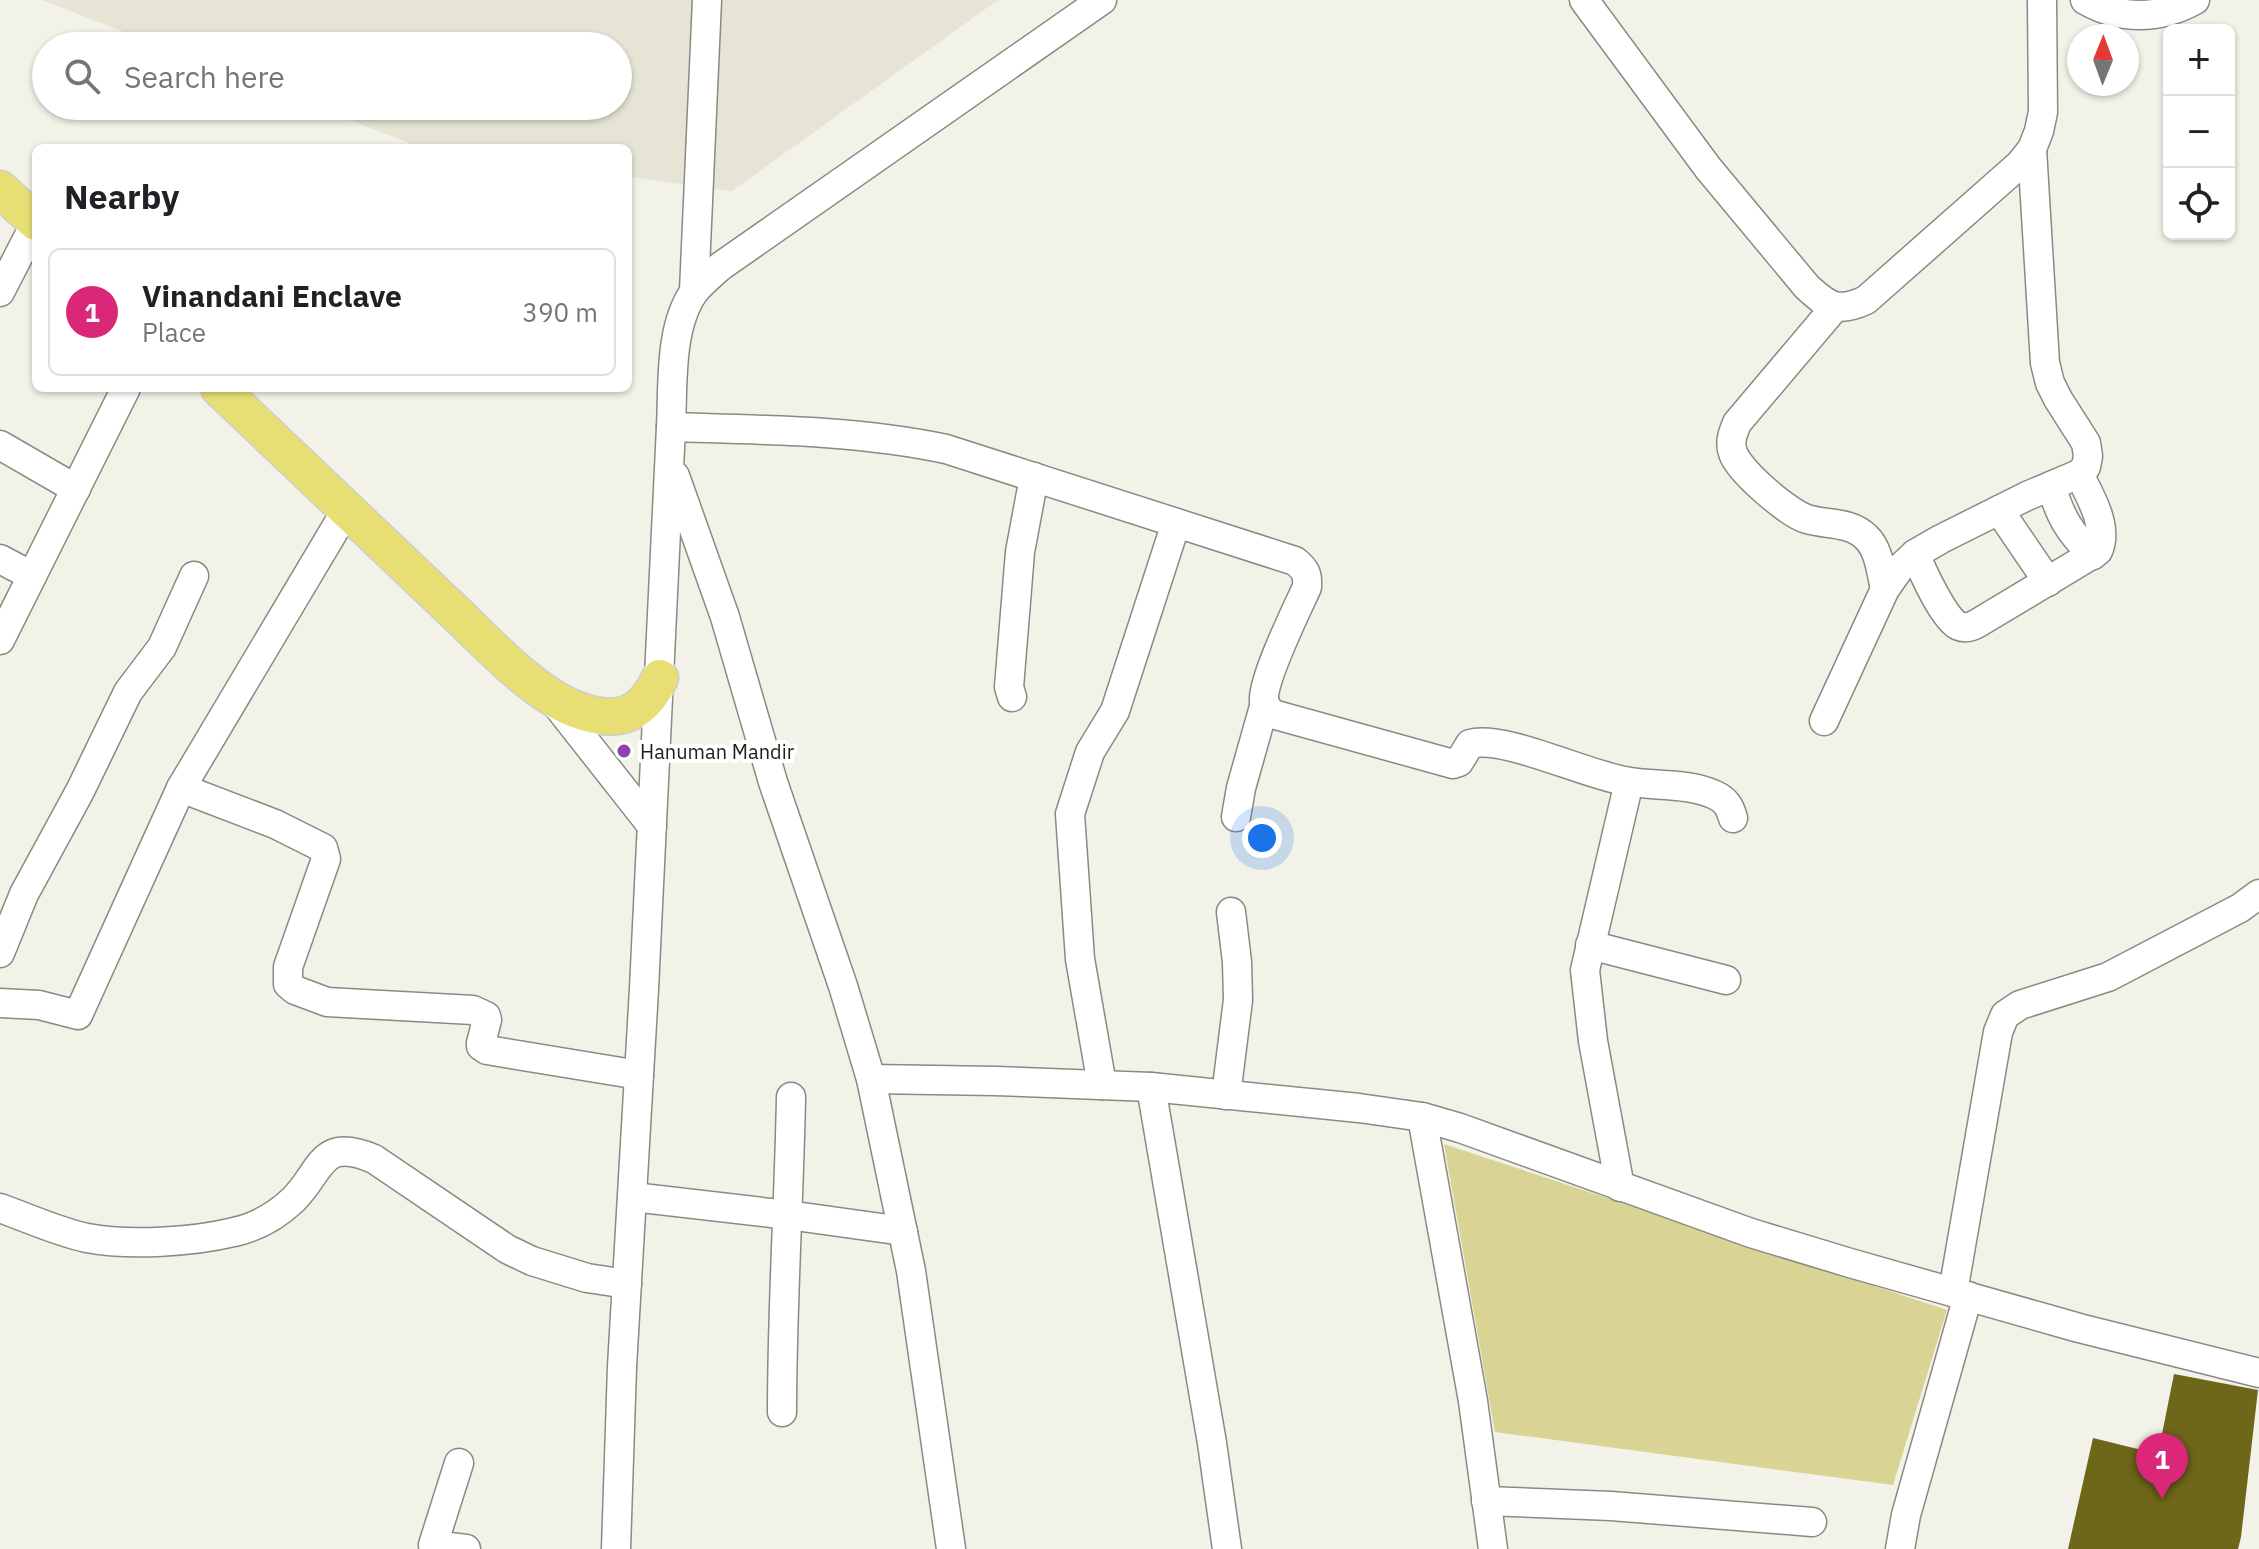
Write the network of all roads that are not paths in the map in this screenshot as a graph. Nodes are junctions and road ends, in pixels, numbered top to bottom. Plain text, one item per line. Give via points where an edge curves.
1 (707, 0) edge
2 (1102, 0) edge
3 (1584, 0) edge
4 (2042, 0) edge
5 (2085, 0) edge
6 (2195, 0) edge
7 (2032, 149) junction
8 (0, 189) edge
9 (32, 218) edge
10 (32, 230) edge
11 (694, 291) junction
12 (0, 292) edge
13 (1835, 307) junction
14 (124, 392) edge
15 (223, 392) edge
16 (671, 427) junction
17 (0, 445) edge
18 (669, 460) junction
19 (2079, 474) junction
20 (1034, 477) junction
21 (2051, 486) junction
22 (76, 489) junction
23 (347, 509) junction
24 (1999, 510) junction
25 (1176, 523) junction
26 (1915, 554) junction
27 (2093, 555) junction
28 (0, 559) edge
29 (32, 576) junction
30 (194, 576) dead end
31 (2048, 582) junction
32 (1885, 589) junction
33 (0, 640) edge
34 (660, 678) junction
35 (549, 695) junction
36 (1012, 697) dead end
37 (1265, 703) junction
38 (1824, 721) dead end
39 (1629, 782) junction
40 (181, 788) junction
41 (1236, 817) dead end
42 (1733, 818) dead end
43 (652, 826) junction
44 (2259, 894) edge
45 (1231, 912) dead end
46 (1590, 945) junction
47 (0, 953) edge
48 (1726, 980) dead end
49 (0, 1003) edge
50 (639, 1075) junction
51 (871, 1079) junction
52 (1102, 1085) junction
53 (1151, 1087) junction
54 (1226, 1095) junction
55 (791, 1097) dead end
56 (1422, 1117) junction
57 (1620, 1187) junction
58 (633, 1197) junction
59 (0, 1208) edge
60 (788, 1215) junction
61 (903, 1231) junction
62 (627, 1284) junction
63 (1960, 1294) junction
64 (2259, 1373) edge
65 (782, 1412) dead end
66 (459, 1463) dead end
67 (1486, 1501) junction
68 (1812, 1522) dead end
69 (466, 1549) edge
70 (616, 1549) edge
71 (951, 1549) edge
72 (1227, 1549) edge
73 (1493, 1549) edge
74 (1900, 1549) edge

1 - 11 street
2 - 11 street via 721,266
3 - 13 street via 1708,168 1807,287
4 - 7 street via 2043,112
5 - 6 street via 2118,14 2146,16
7 - 13 street via 1866,300
7 - 19 street via 2045,363 2058,399 2086,443 2086,467
8 - 9 main road
10 - 12 street
11 - 16 street via 681,317 676,346
13 - 32 street via 1737,423 1733,454 1787,511 1849,527 1868,538
14 - 22 street
15 - 23 main road
16 - 18 street
16 - 20 street via 902,440
17 - 22 street
18 - 34 street
18 - 51 street via 725,617
19 - 21 street
19 - 27 street via 2099,519 2101,545
20 - 25 street
20 - 36 street via 1020,552
21 - 24 street
21 - 27 street via 2071,534
22 - 29 street
23 - 35 main road
23 - 40 street
24 - 26 street
24 - 31 street
25 - 37 street via 1295,561 1308,576 1274,662
25 - 52 street via 1115,711 1090,752 1070,814 1080,959
26 - 31 street via 1935,595 1961,627 1978,623
26 - 32 street
27 - 31 street
28 - 29 street
29 - 33 street
30 - 47 street via 162,647 128,692 24,894
32 - 38 street
34 - 35 main road via 644,704 611,717 589,714
34 - 43 street
35 - 43 street
37 - 39 street via 1286,720 1449,764 1459,762 1470,744 1490,742
37 - 41 street
39 - 42 street via 1715,795 1724,800
39 - 46 street
40 - 49 street via 78,1015
40 - 50 street via 275,824 326,852 288,967 288,984 295,990 327,1002 480,1012 487,1020 481,1043 487,1050
43 - 50 street
44 - 63 street via 2135,965 2005,1015 1998,1032
45 - 54 street via 1238,1000
46 - 48 street
46 - 57 street via 1585,970 1591,1025
50 - 58 street
51 - 52 street
51 - 61 street
52 - 53 street
53 - 54 street
53 - 72 street
54 - 56 street
55 - 60 street
56 - 57 street
56 - 67 street
57 - 63 street via 1751,1233
58 - 60 street
58 - 62 street
59 - 62 street via 108,1240 233,1233 274,1216 326,1158 344,1150 374,1159 532,1261
60 - 61 street
60 - 65 street
61 - 71 street
62 - 70 street
63 - 64 street
63 - 74 street
66 - 69 street via 433,1545
67 - 68 street
67 - 73 street

